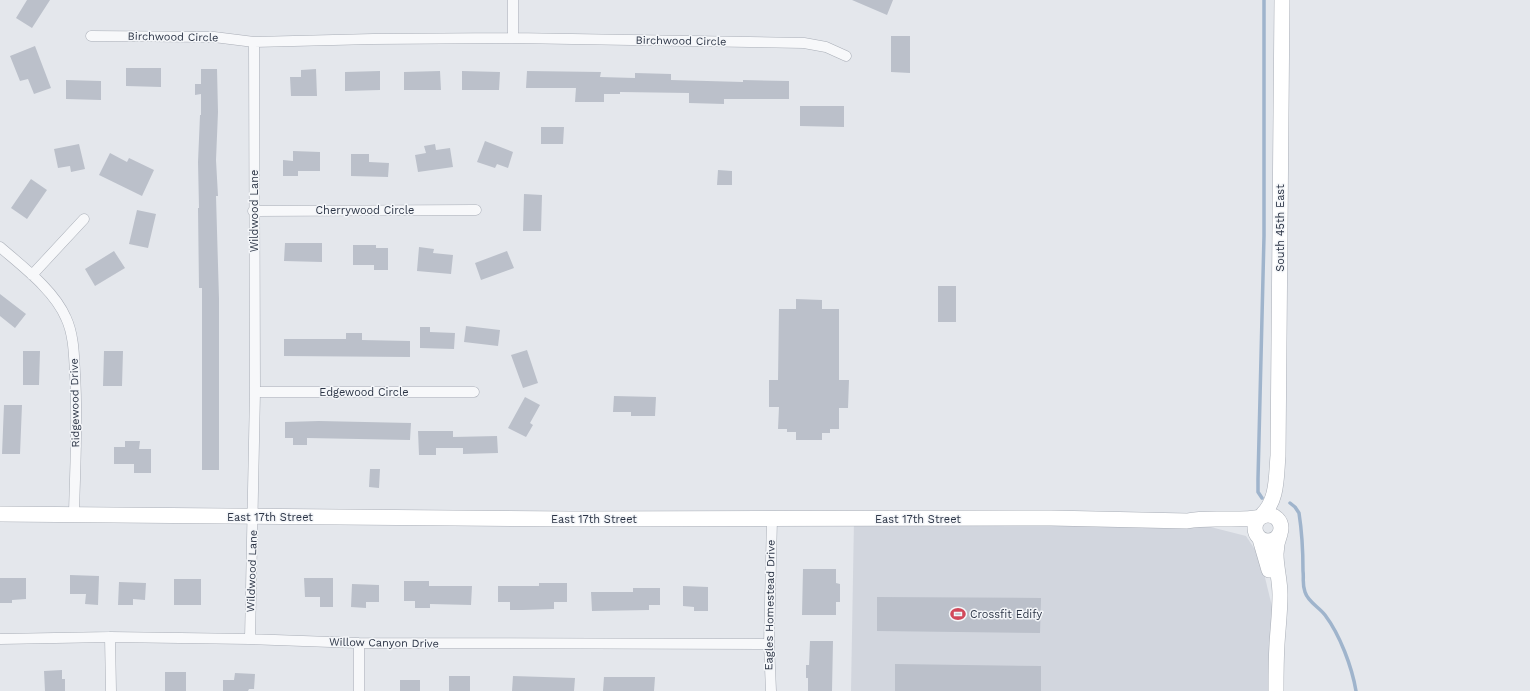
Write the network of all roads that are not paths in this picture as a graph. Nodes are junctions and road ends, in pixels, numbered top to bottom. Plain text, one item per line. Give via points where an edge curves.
1 (513, 0) edge
2 (1282, 0) edge
3 (91, 36) dead end
4 (513, 38) junction
5 (254, 42) junction
6 (846, 56) dead end
7 (476, 210) dead end
8 (253, 211) junction
9 (84, 219) dead end
10 (0, 247) edge
11 (32, 274) junction
12 (255, 392) junction
13 (474, 392) dead end
14 (1278, 456) junction
15 (0, 514) edge
16 (74, 514) junction
17 (1261, 516) junction
18 (253, 517) junction
19 (772, 519) junction
20 (1187, 521) junction
21 (1280, 528) junction
22 (1258, 537) junction
23 (110, 637) junction
24 (0, 639) edge
25 (250, 639) junction
26 (359, 643) junction
27 (769, 644) junction
28 (1277, 644) junction
29 (111, 691) edge
30 (359, 691) edge
31 (771, 691) edge
32 (1276, 691) edge

1 - 4 street
2 - 14 main road, South 45th East
3 - 5 street, Birchwood Circle via 214,37
4 - 5 street
4 - 6 street, Birchwood Circle via 804,43 826,46
5 - 8 street, Wildwood Lane
7 - 8 street, Cherrywood Circle
8 - 12 street, Wildwood Lane
9 - 11 street
10 - 11 street, Ridgewood Drive
11 - 16 street, Ridgewood Drive via 55,299 66,317 71,332 77,397
12 - 13 street, Edgewood Circle
12 - 18 street, Wildwood Lane
14 - 17 main road, South 45th East via 1271,504
14 - 21 main road, South 45th East via 1281,482
15 - 16 main road, East 17th Street
16 - 18 main road, East 17th Street
17 - 20 main road, East 17th Street via 1243,520 1201,518
17 - 21 main road via 1274,516
17 - 22 main road via 1254,527
18 - 19 main road, East 17th Street
18 - 25 street, Wildwood Lane
19 - 20 main road, East 17th Street via 1051,518
19 - 27 street, Eagles Homestead Drive
20 - 22 main road, East 17th Street via 1248,531
21 - 22 main road via 1277,537 1269,541
21 - 28 main road, South 45th East via 1275,551 1280,587
22 - 28 main road, South 45th East via 1272,586
23 - 24 street, Willow Canyon Drive
23 - 25 street, Willow Canyon Drive
23 - 29 street
25 - 26 street, Willow Canyon Drive
26 - 27 street, Willow Canyon Drive
26 - 30 street
27 - 31 street, Eagles Homestead Drive
28 - 32 main road, South 45th East

